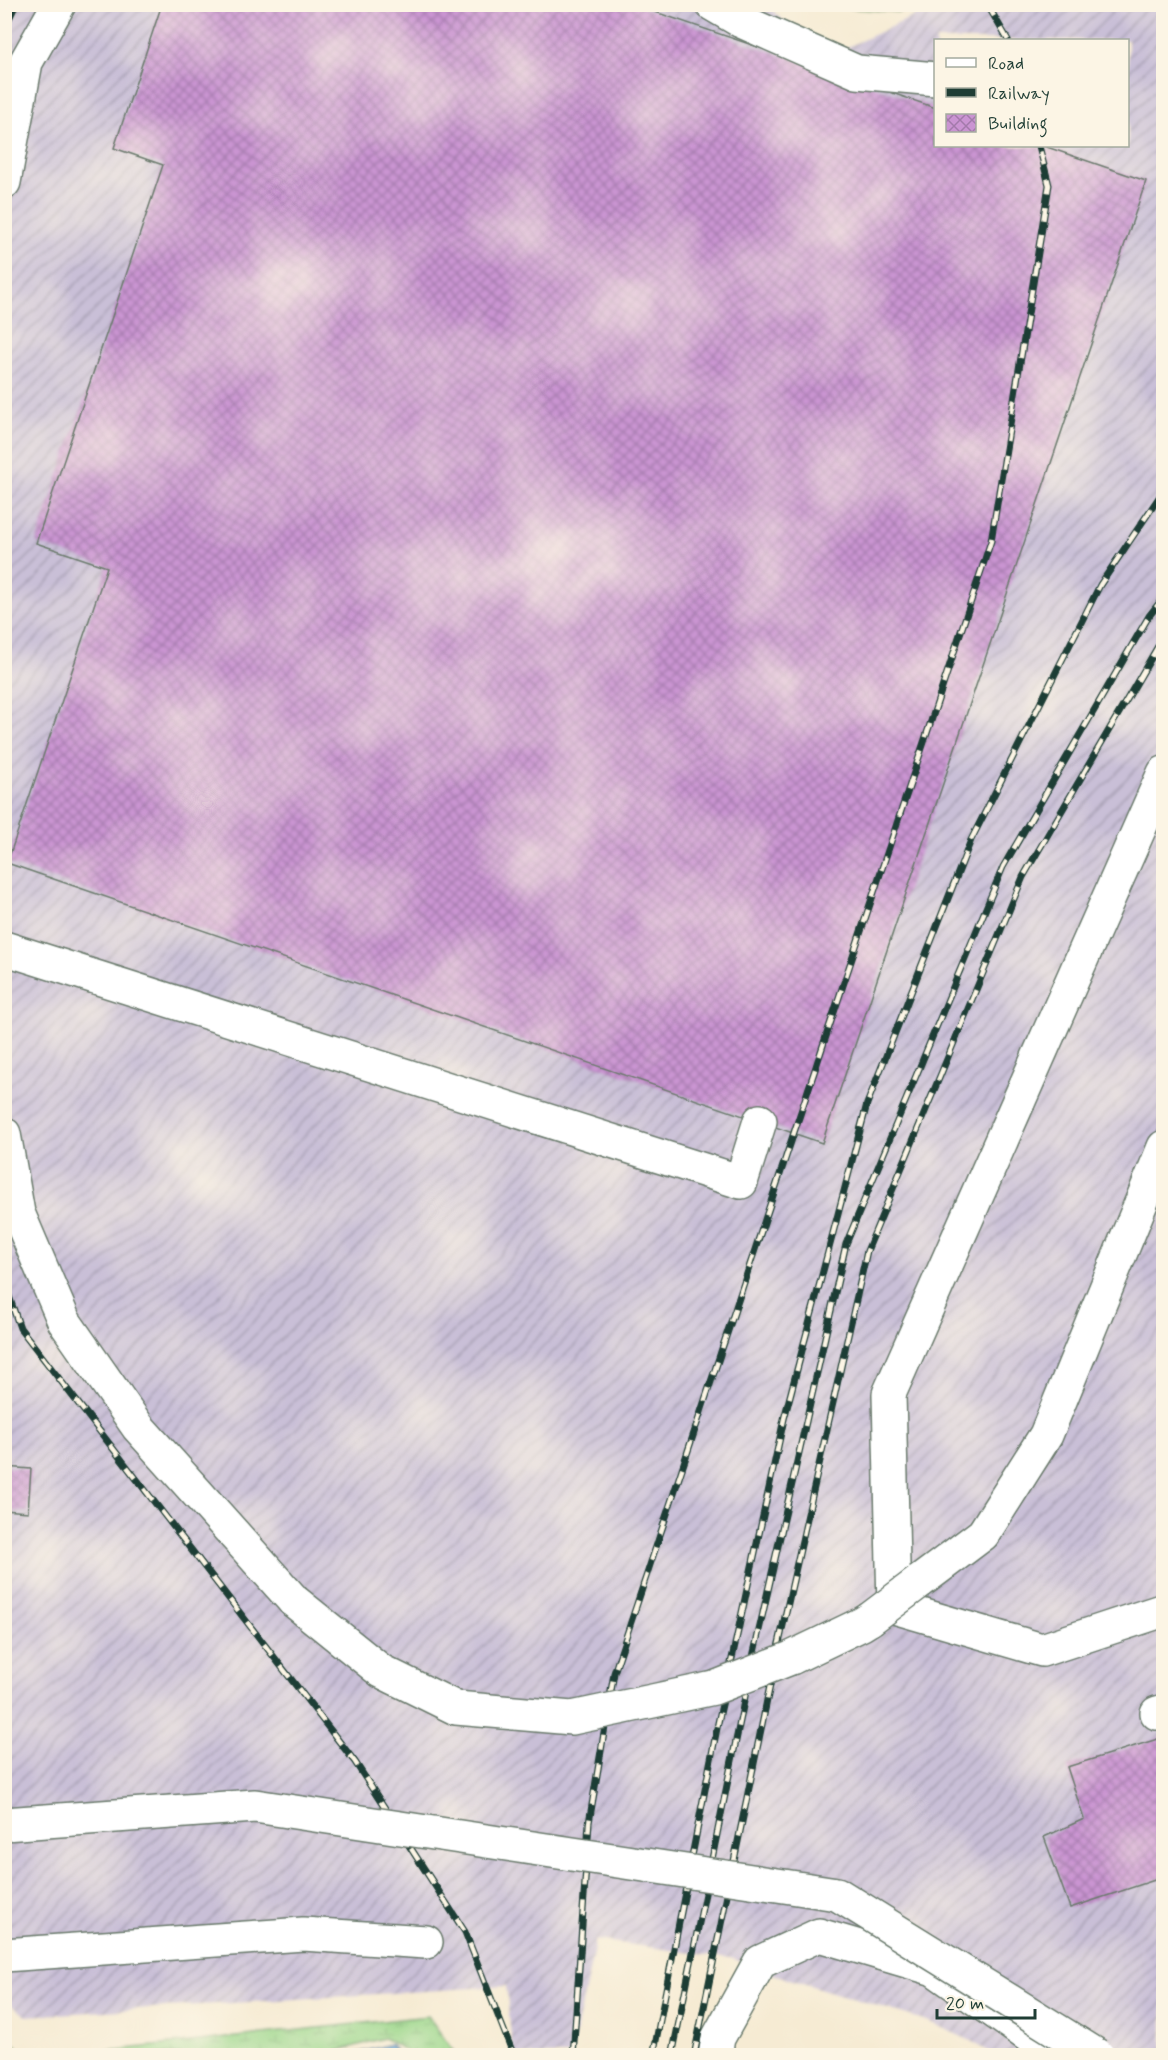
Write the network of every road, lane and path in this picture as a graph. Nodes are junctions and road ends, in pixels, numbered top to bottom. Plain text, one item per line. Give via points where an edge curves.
1 (59, 4) edge
2 (712, 4) edge
3 (934, 79) edge
4 (4, 182) edge
5 (1164, 773) edge
6 (4, 948) edge
7 (760, 1121) dead end
8 (4, 1134) edge
9 (1164, 1147) edge
10 (1164, 1610) edge
11 (4, 1824) edge
12 (426, 1942) dead end
13 (4, 1955) edge
14 (715, 2055) edge
15 (1048, 2055) edge
16 (1098, 2055) edge

1 - 4 lane via 26,62
2 - 3 lane via 741,21 857,72
5 - 10 lane via 889,1394 894,1606 1042,1650
6 - 7 lane via 741,1182
8 - 9 lane, bridge via 18,1213 64,1322 138,1427 294,1601 381,1671 456,1708 572,1718 714,1688 792,1658 862,1624 983,1534 1046,1435
11 - 16 lane, bridge via 255,1806 837,1894
12 - 13 lane via 303,1934
14 - 15 lane via 718,2038 760,1962 819,1935 934,1969 1039,2043

